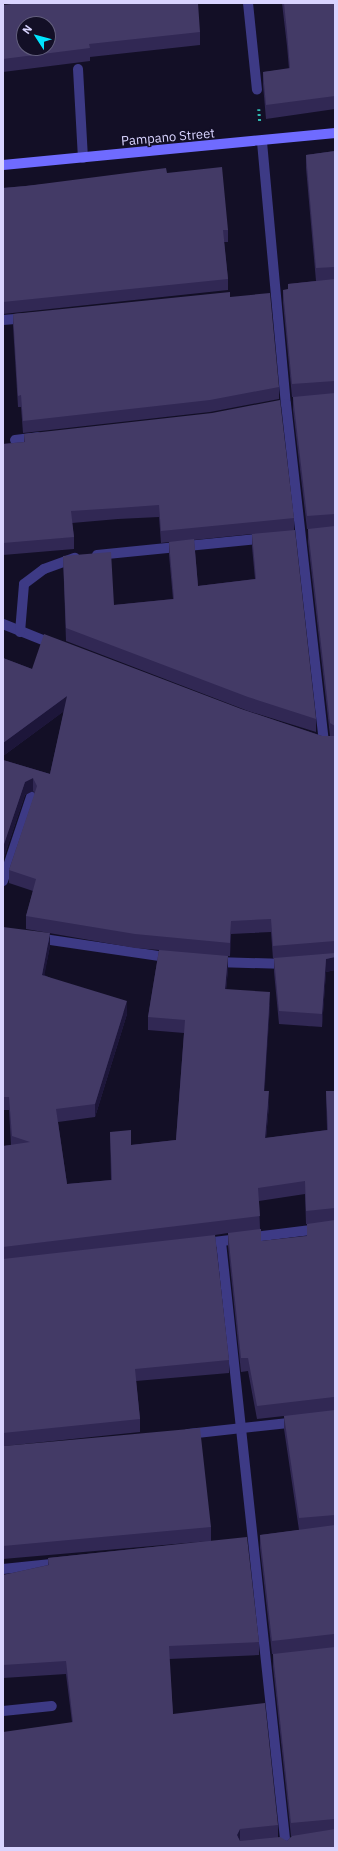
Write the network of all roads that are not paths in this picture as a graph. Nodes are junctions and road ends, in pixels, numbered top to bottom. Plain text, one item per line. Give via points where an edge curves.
1 (248, 3) edge
2 (78, 69) dead end
3 (257, 90) road end
4 (335, 133) edge
5 (262, 142) junction
6 (83, 158) junction
7 (3, 166) edge
8 (282, 292) junction
9 (262, 294) edge
10 (36, 317) edge
11 (3, 320) edge
12 (300, 403) edge
13 (286, 404) junction
14 (271, 407) edge
15 (46, 436) edge
16 (15, 440) dead end
17 (306, 536) junction
18 (3, 624) edge
19 (20, 632) junction
20 (65, 649) edge
21 (310, 738) edge
22 (324, 743) junction
23 (335, 745) edge
24 (31, 796) dead end
25 (3, 881) edge
26 (29, 937) edge
27 (188, 959) edge
28 (203, 960) edge
29 (301, 963) edge
30 (335, 1227) edge
31 (221, 1242) junction
32 (205, 1243) edge
33 (306, 1421) edge
34 (239, 1429) junction
35 (177, 1435) edge
36 (268, 1541) edge
37 (254, 1542) junction
38 (238, 1544) edge
39 (74, 1561) edge
40 (3, 1569) edge
41 (52, 1706) dead end
42 (3, 1711) edge
43 (300, 1842) edge
44 (272, 1845) edge
45 (286, 1846) edge

1 - 3 street
2 - 6 street
4 - 5 street, Pampano Street
5 - 6 street, Pampano Street
5 - 8 street
6 - 7 street, Pampano Street
8 - 9 street
8 - 13 street
10 - 11 street
12 - 13 street
13 - 14 street
13 - 17 street
15 - 16 street
17 - 19 street via 76,557 44,568 24,584
17 - 22 street
18 - 19 street
19 - 20 street
21 - 22 street
22 - 23 street
24 - 25 street
26 - 27 street
28 - 29 street via 263,966
30 - 31 street
31 - 32 street
31 - 34 street
33 - 34 street
34 - 35 street
34 - 37 street
36 - 37 street
37 - 38 street
37 - 45 street via 271,1661
39 - 40 street
41 - 42 street
43 - 45 street
44 - 45 street

